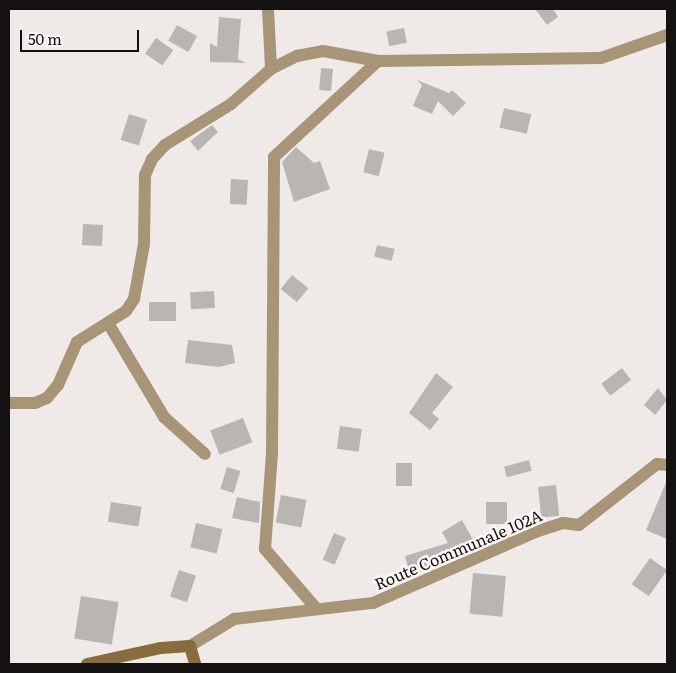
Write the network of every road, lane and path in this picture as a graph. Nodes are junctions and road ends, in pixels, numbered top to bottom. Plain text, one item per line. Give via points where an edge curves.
1 (268, 9) edge
2 (667, 35) edge
3 (378, 61) junction
4 (271, 69) junction
5 (108, 323) junction
6 (9, 403) edge
7 (205, 454) dead end
8 (667, 465) edge
9 (315, 607) junction
10 (192, 654) edge
11 (86, 664) edge

1 - 4 street
2 - 3 street via 601,58
3 - 4 street via 323,51 297,56
3 - 9 street via 274,157 272,454 265,549
4 - 5 street via 231,104 165,145 152,159 145,175 144,244 134,299
5 - 6 street via 77,342 58,385 47,398 35,403
5 - 7 street via 164,417
8 - 9 street, Route Communale 102A via 650,469 579,525 563,523 538,531 373,603
9 - 10 street, Route Communale 102A via 234,619
10 - 11 main road via 161,648

